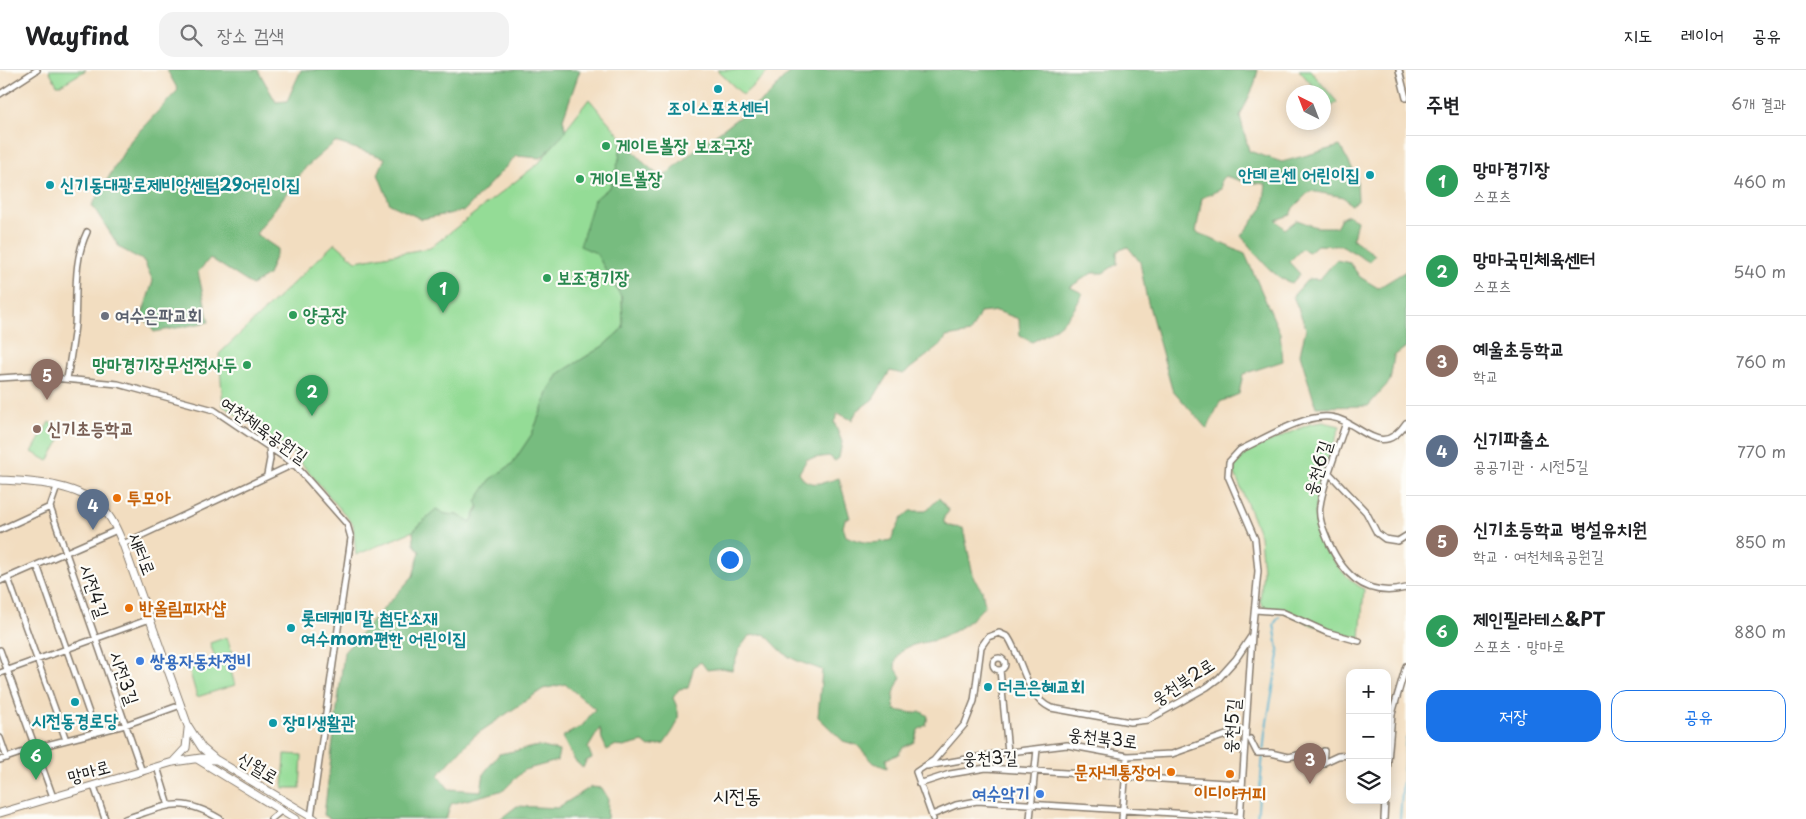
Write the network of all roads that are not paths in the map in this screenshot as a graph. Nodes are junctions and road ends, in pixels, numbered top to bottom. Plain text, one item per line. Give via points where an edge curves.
1 (37, 70) edge
2 (1398, 70) edge
3 (0, 94) edge
4 (1406, 98) edge
5 (87, 232) dead end
6 (0, 378) edge
7 (67, 380) junction
8 (1346, 422) junction
9 (1406, 424) edge
10 (269, 447) junction
11 (294, 464) junction
12 (1330, 474) junction
13 (267, 475) junction
14 (0, 480) edge
15 (57, 487) junction
16 (50, 507) junction
17 (0, 530) edge
18 (117, 530) junction
19 (1406, 536) edge
20 (124, 544) junction
21 (66, 553) junction
22 (37, 565) junction
23 (8, 578) junction
24 (0, 581) edge
25 (1406, 588) edge
26 (1255, 610) junction
27 (150, 619) junction
28 (1252, 634) junction
29 (96, 639) junction
30 (1359, 641) dead end
31 (0, 650) edge
32 (66, 650) junction
33 (37, 660) junction
34 (1406, 666) edge
35 (1000, 670) dead end
36 (7, 671) junction
37 (0, 673) edge
38 (181, 705) junction
39 (126, 725) junction
40 (188, 726) junction
41 (1246, 728) junction
42 (96, 733) junction
43 (0, 738) edge
44 (1250, 739) dead end
45 (66, 740) junction
46 (35, 748) junction
47 (946, 748) junction
48 (1036, 749) junction
49 (1324, 751) dead end
50 (1008, 752) junction
51 (1127, 756) junction
52 (1346, 756) edge
53 (7, 758) junction
54 (197, 758) junction
55 (1388, 759) edge
56 (0, 760) edge
57 (173, 762) junction
58 (218, 762) junction
59 (951, 762) junction
60 (1323, 763) junction
61 (157, 767) junction
62 (924, 767) junction
63 (1034, 771) junction
64 (142, 772) junction
65 (1125, 777) junction
66 (919, 784) junction
67 (1242, 784) junction
68 (94, 786) junction
69 (53, 797) junction
70 (1031, 804) junction
71 (1385, 804) edge
72 (170, 806) junction
73 (282, 810) junction
74 (1123, 810) junction
75 (0, 813) edge
76 (932, 817) edge
77 (1217, 817) edge
78 (313, 818) edge
79 (1240, 818) edge
80 (105, 819) edge
81 (125, 819) edge
82 (220, 819) edge
83 (271, 819) edge
84 (296, 819) edge
85 (1030, 819) edge
86 (1122, 819) edge
87 (1384, 819) edge

1 - 3 street
2 - 4 street
5 - 7 street via 75,282 75,327
6 - 7 street, 여천체육공원길 via 31,376
7 - 10 street, 여천체육공원길 via 118,384 203,406 224,416
8 - 9 street, 웅천북2로 via 1372,438 1382,440 1395,436
8 - 12 street, 웅천6길
8 - 26 street, 웅천북2로 via 1330,417 1310,418 1240,450 1229,462 1228,476 1256,544
10 - 11 street, 여천체육공원길
10 - 13 street
11 - 13 street
11 - 78 street, 여천체육공원길 via 347,524 351,538
12 - 19 street via 1366,512 1381,537 1398,540
12 - 25 street, 웅천6길 via 1320,513 1339,564 1366,586 1387,591
13 - 20 street
14 - 15 street, 새터로
15 - 16 street
15 - 18 street, 새터로 via 94,501 107,513
16 - 17 street
16 - 21 street, 시전4길
18 - 20 street, 새터로
18 - 21 street
20 - 27 street, 새터로
21 - 22 street
21 - 29 street, 시전4길
22 - 23 street
22 - 32 street
23 - 24 street
23 - 33 street
26 - 28 street, 웅천북2로
26 - 30 street via 1282,612 1326,632
27 - 29 street, 시전4길
27 - 38 street, 새터로
28 - 41 street, 웅천5길
28 - 47 street, 웅천북2로 via 1228,669 1207,687 1157,716 1130,722 1044,704 1032,691 1008,637 993,634 981,647 971,712
29 - 32 street, 시전4길
29 - 39 street, 시전3길
31 - 36 street
32 - 33 street, 시전4길
32 - 42 street
33 - 36 street, 시전4길
33 - 45 street
34 - 55 street via 1392,714
35 - 50 street
36 - 37 street, 시전4길
36 - 46 street
38 - 39 street, 시전3길
38 - 40 street, 새터로
39 - 42 street, 시전3길
39 - 64 street
40 - 57 street via 186,748
40 - 58 street, 신월로 via 202,748
41 - 51 street, 웅천북3로 via 1172,754
41 - 67 street, 웅천5길
42 - 45 street, 시전3길
43 - 53 street
44 - 60 street via 1257,753 1288,757 1308,753
45 - 46 street, 시전3길
46 - 53 street, 시전3길
46 - 69 street
47 - 59 street via 944,757
47 - 62 street, 웅천북2로
48 - 50 street, 웅천북3로
48 - 51 street, 웅천북3로 via 1078,746
48 - 63 street, 웅천3길
49 - 60 street
50 - 59 street, 웅천북3로
51 - 65 street
52 - 60 street
53 - 56 street, 시전3길
54 - 57 street, 망마로
54 - 58 street
54 - 73 street, 신월로
57 - 61 street, 망마로
58 - 78 street, 신월로
59 - 62 street, 웅천북3로
61 - 64 street, 망마로
61 - 72 street
62 - 66 street via 916,772
63 - 65 street, 웅천3길
63 - 66 street, 웅천3길 via 968,770
63 - 70 street, 웅천3길
64 - 68 street, 망마로
65 - 67 street, 웅천3길
65 - 74 street
66 - 76 street
67 - 79 street, 웅천5길
68 - 69 street, 망마로
68 - 80 street
69 - 75 street, 망마로
70 - 74 street
70 - 76 street via 977,801 956,805
70 - 85 street, 웅천3길
71 - 87 street
72 - 81 street
72 - 82 street via 194,805
73 - 83 street
73 - 84 street, 신월로
74 - 77 street
74 - 86 street
77 - 79 street

